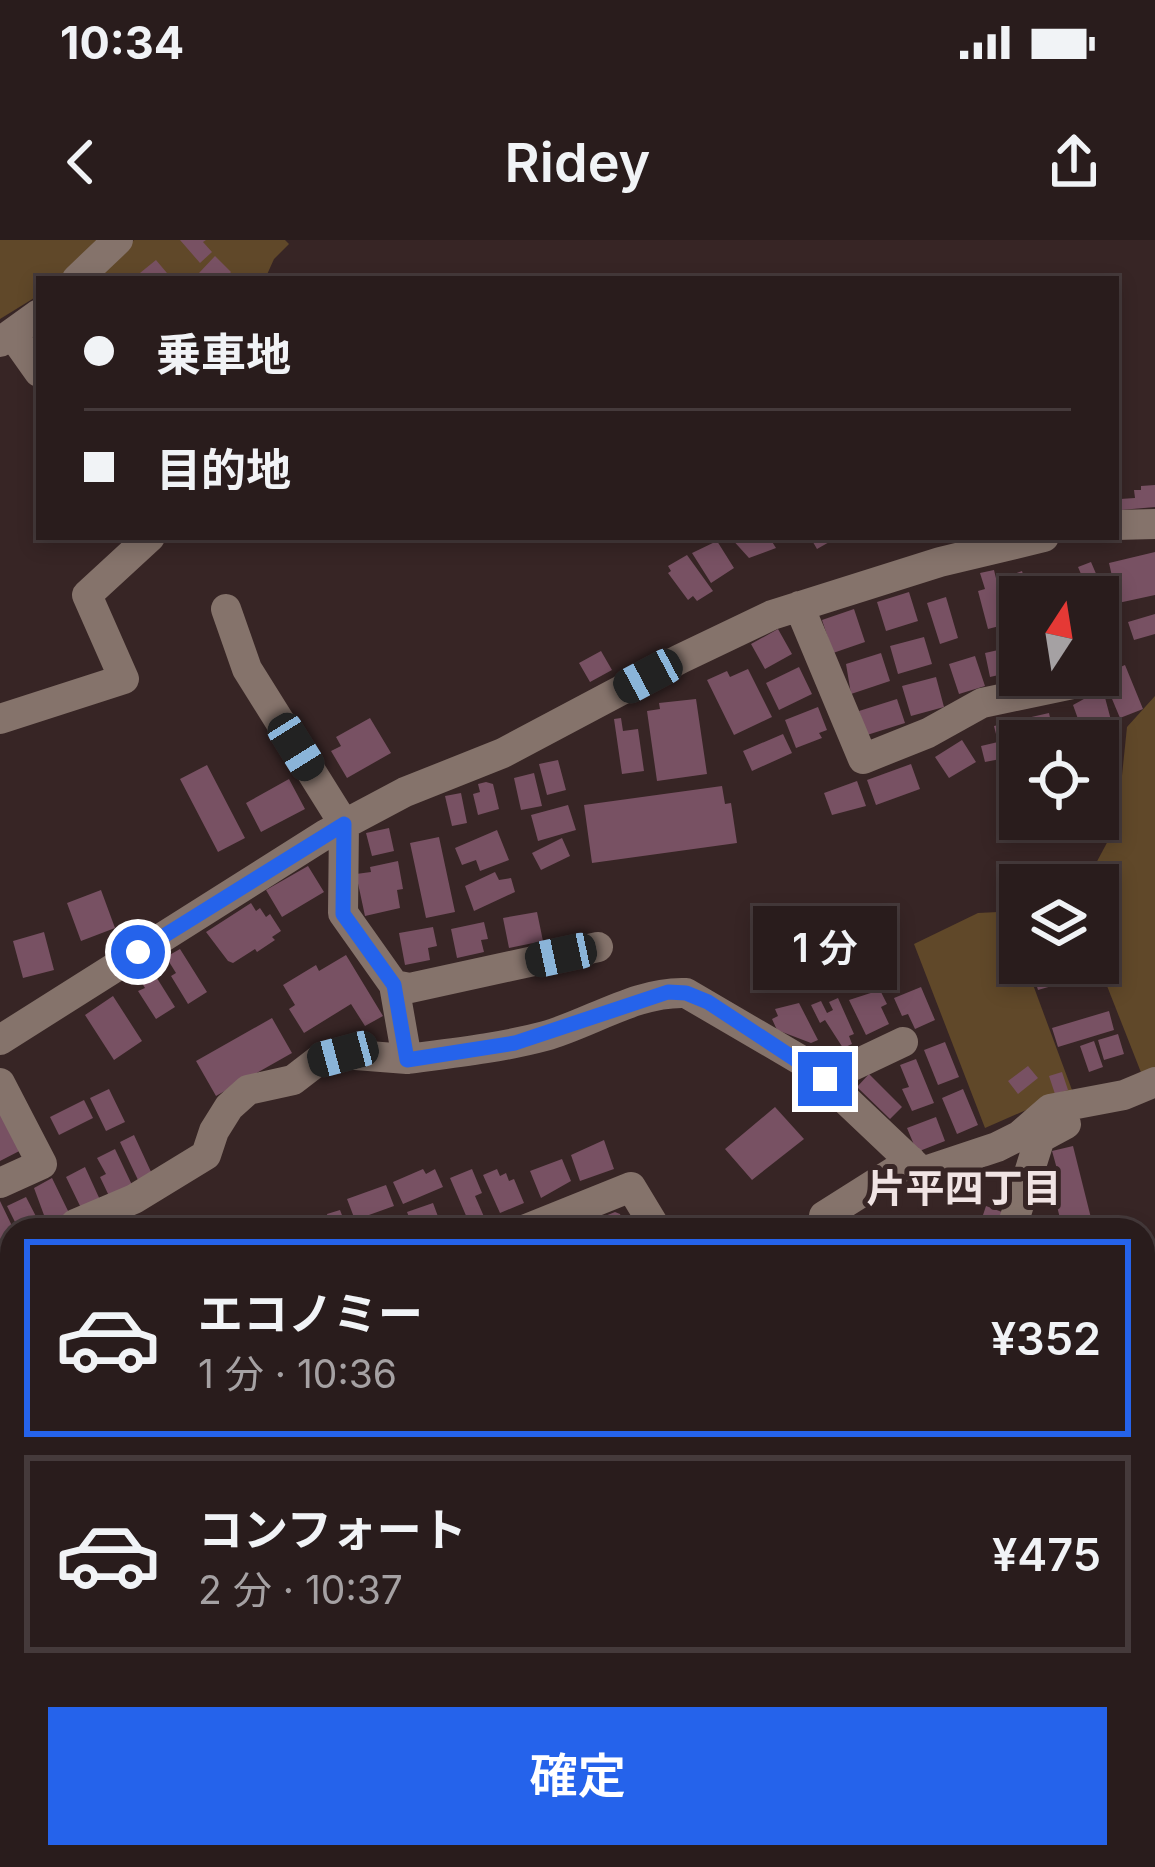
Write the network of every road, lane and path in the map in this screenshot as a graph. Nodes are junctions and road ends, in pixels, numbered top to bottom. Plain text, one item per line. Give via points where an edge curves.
1 (118, 240) edge
2 (80, 276) edge
3 (36, 316) edge
4 (6, 338) edge
5 (36, 369) edge
6 (1155, 524) edge
7 (1119, 526) edge
8 (147, 540) edge
9 (1032, 540) edge
10 (799, 606) junction
11 (226, 609) dead end
12 (1018, 696) edge
13 (0, 719) edge
14 (344, 824) junction
15 (598, 947) dead end
16 (394, 985) junction
17 (0, 1040) edge
18 (902, 1042) dead end
19 (407, 1060) junction
20 (817, 1072) junction
21 (1155, 1082) edge
22 (0, 1083) edge
23 (1071, 1102) junction
24 (911, 1162) junction
25 (0, 1183) edge
26 (824, 1216) dead end
27 (94, 1218) edge
28 (554, 1218) edge
29 (650, 1218) edge
30 (1015, 1218) edge

1 - 2 street
3 - 4 street
4 - 5 street
6 - 7 street
8 - 13 street via 87,595 124,679
9 - 10 street
10 - 12 street via 863,759 982,704
10 - 14 street
11 - 14 street via 247,669
14 - 16 street via 343,914
14 - 17 street
15 - 16 street
16 - 19 street
18 - 20 street
19 - 20 street via 532,1039 668,992 708,1002
19 - 27 street via 343,1054 292,1080 248,1090 229,1107 206,1155
20 - 24 street
21 - 23 street
22 - 25 street via 42,1164
23 - 24 street via 997,1147 922,1172
23 - 30 street via 1067,1124 1040,1138
24 - 26 street
28 - 29 street via 631,1187

